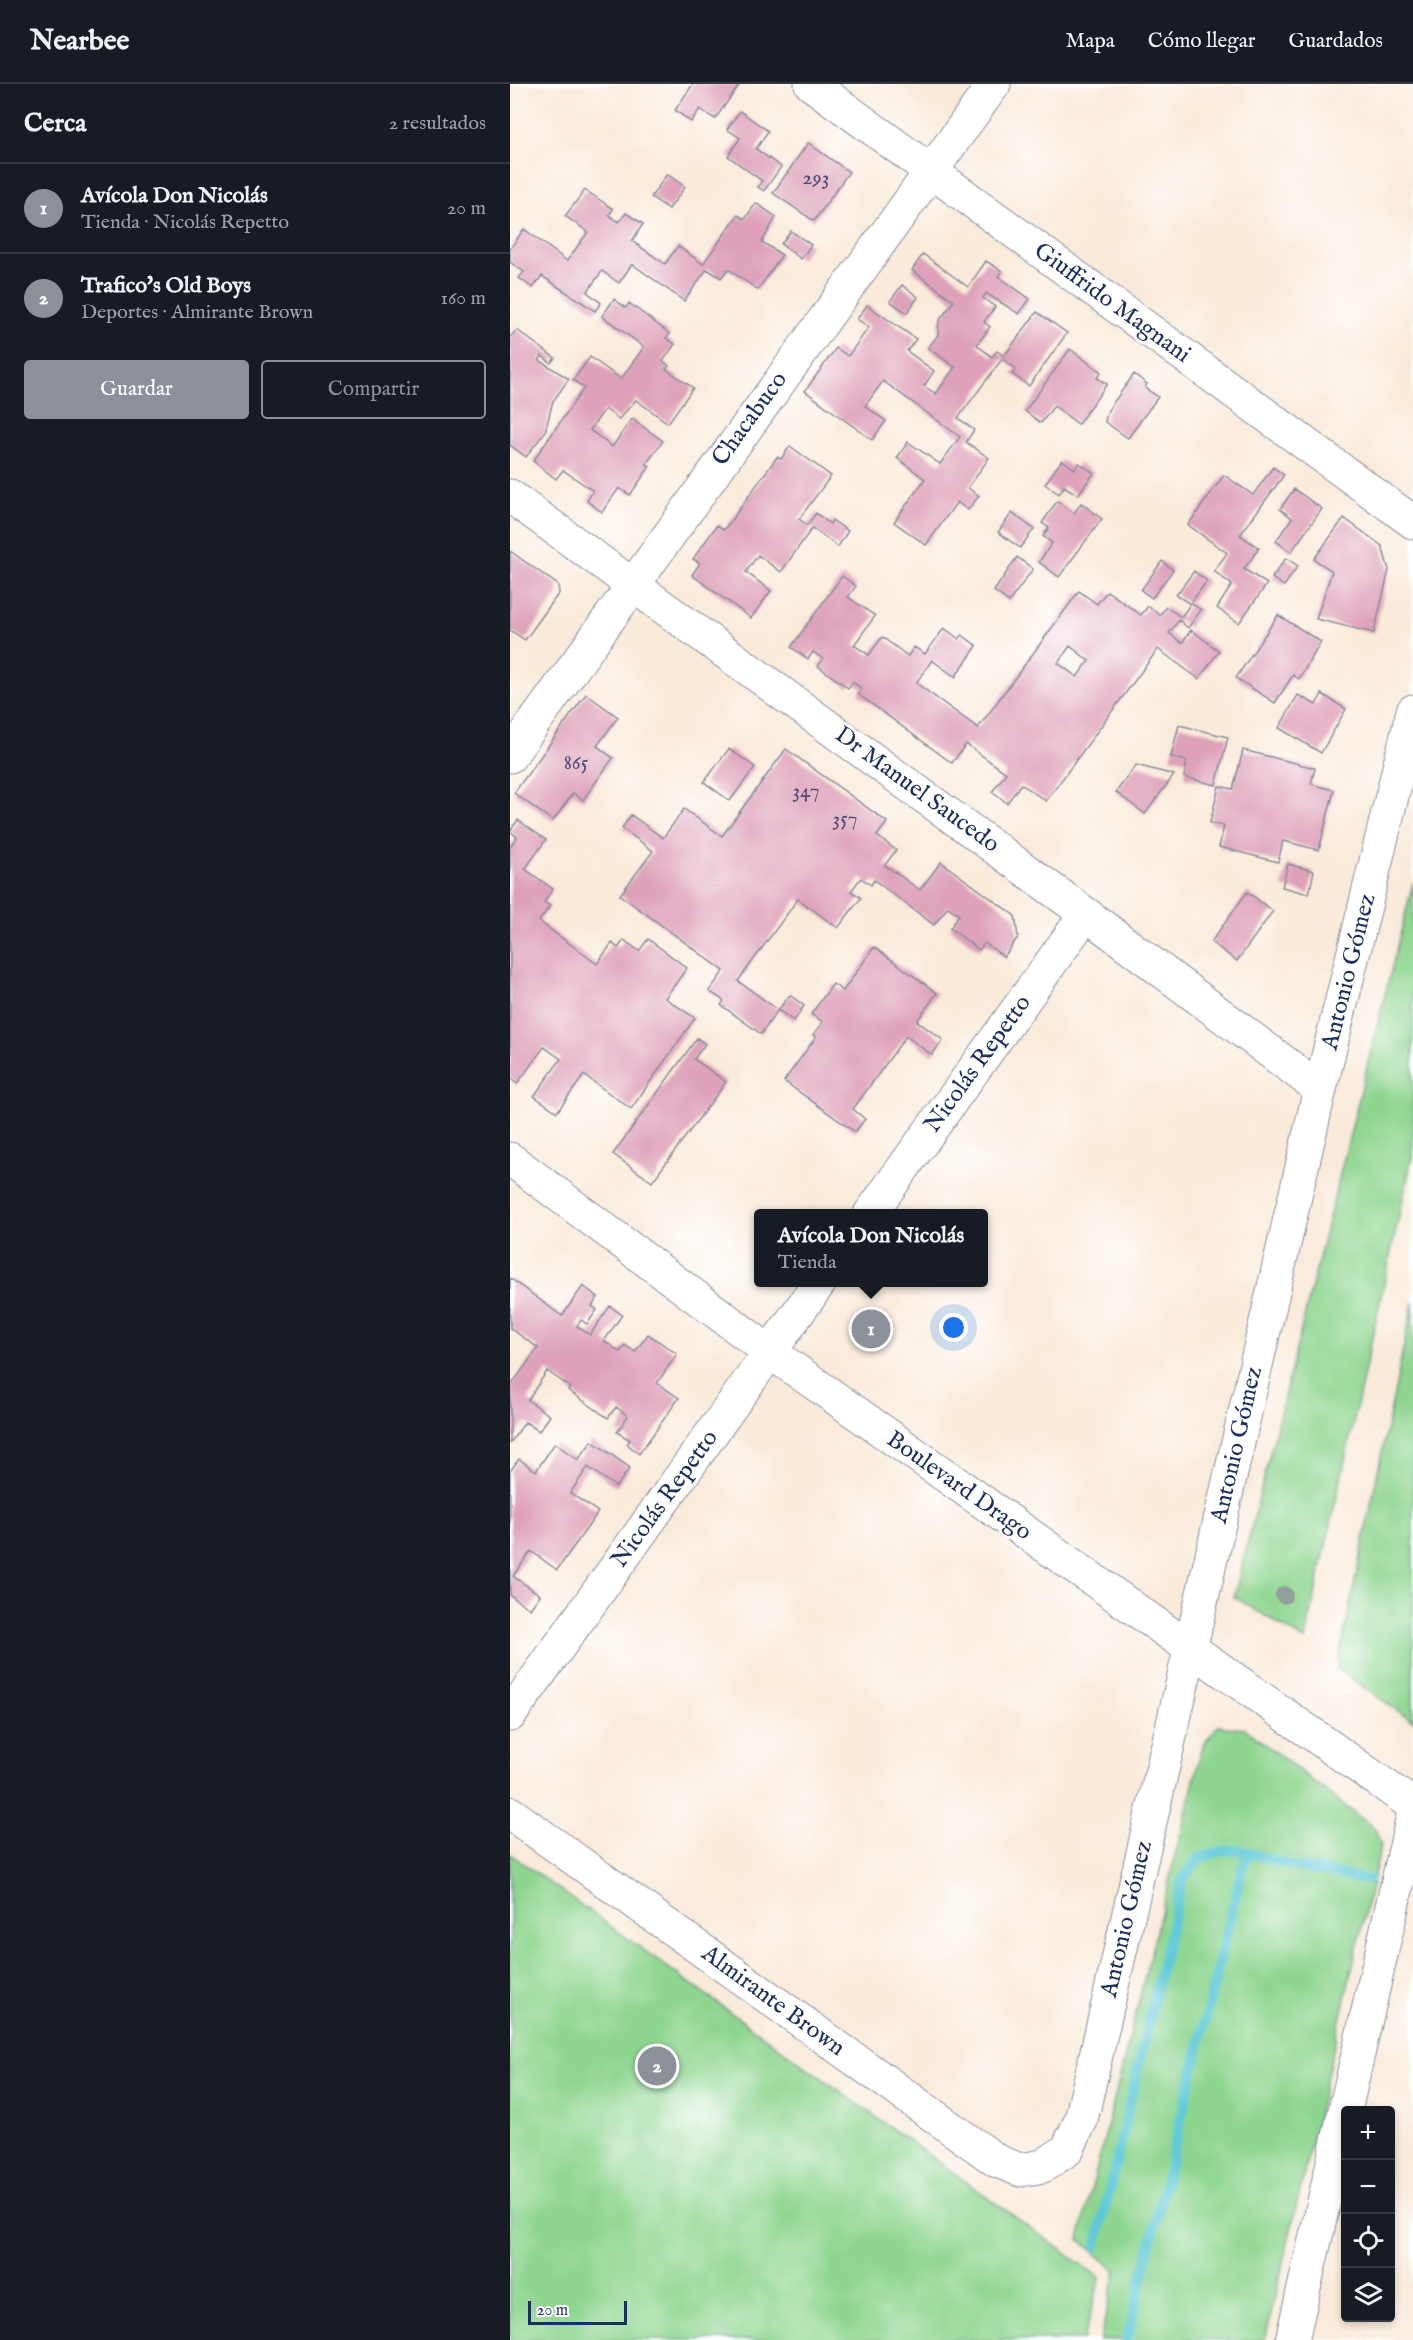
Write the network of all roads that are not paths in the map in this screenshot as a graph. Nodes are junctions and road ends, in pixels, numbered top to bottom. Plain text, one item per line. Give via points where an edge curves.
1 (811, 84) edge
2 (993, 84) edge
3 (930, 170) junction
4 (510, 496) edge
5 (1413, 522) edge
6 (632, 583) junction
7 (1413, 711) edge
8 (510, 756) edge
9 (1086, 914) junction
10 (1320, 1089) junction
11 (510, 1159) edge
12 (874, 1209) edge
13 (816, 1287) edge
14 (770, 1352) junction
15 (1189, 1649) junction
16 (510, 1715) edge
17 (1413, 1805) edge
18 (510, 1813) edge
19 (1413, 1816) edge
20 (1043, 2166) joint
21 (1292, 2340) edge

1 - 3 street, Giuffrido Magnani
2 - 3 street, Chacabuco
3 - 5 street, Giuffrido Magnani
3 - 6 street, Chacabuco
4 - 6 street, Dr Manuel Saucedo
6 - 8 street, Chacabuco
6 - 9 street, Dr Manuel Saucedo
7 - 10 street, Antonio Gómez
9 - 10 street, Dr Manuel Saucedo
9 - 12 street, Nicolás Repetto
10 - 15 street, Antonio Gómez
11 - 14 street, Boulevard Drago
13 - 14 street, Nicolás Repetto
14 - 15 street, Boulevard Drago
14 - 16 street, Nicolás Repetto
15 - 17 street, Boulevard Drago
15 - 20 street, Antonio Gómez via 1081,2120 1067,2150
18 - 20 street, Almirante Brown via 997,2161 1020,2170
19 - 21 street

